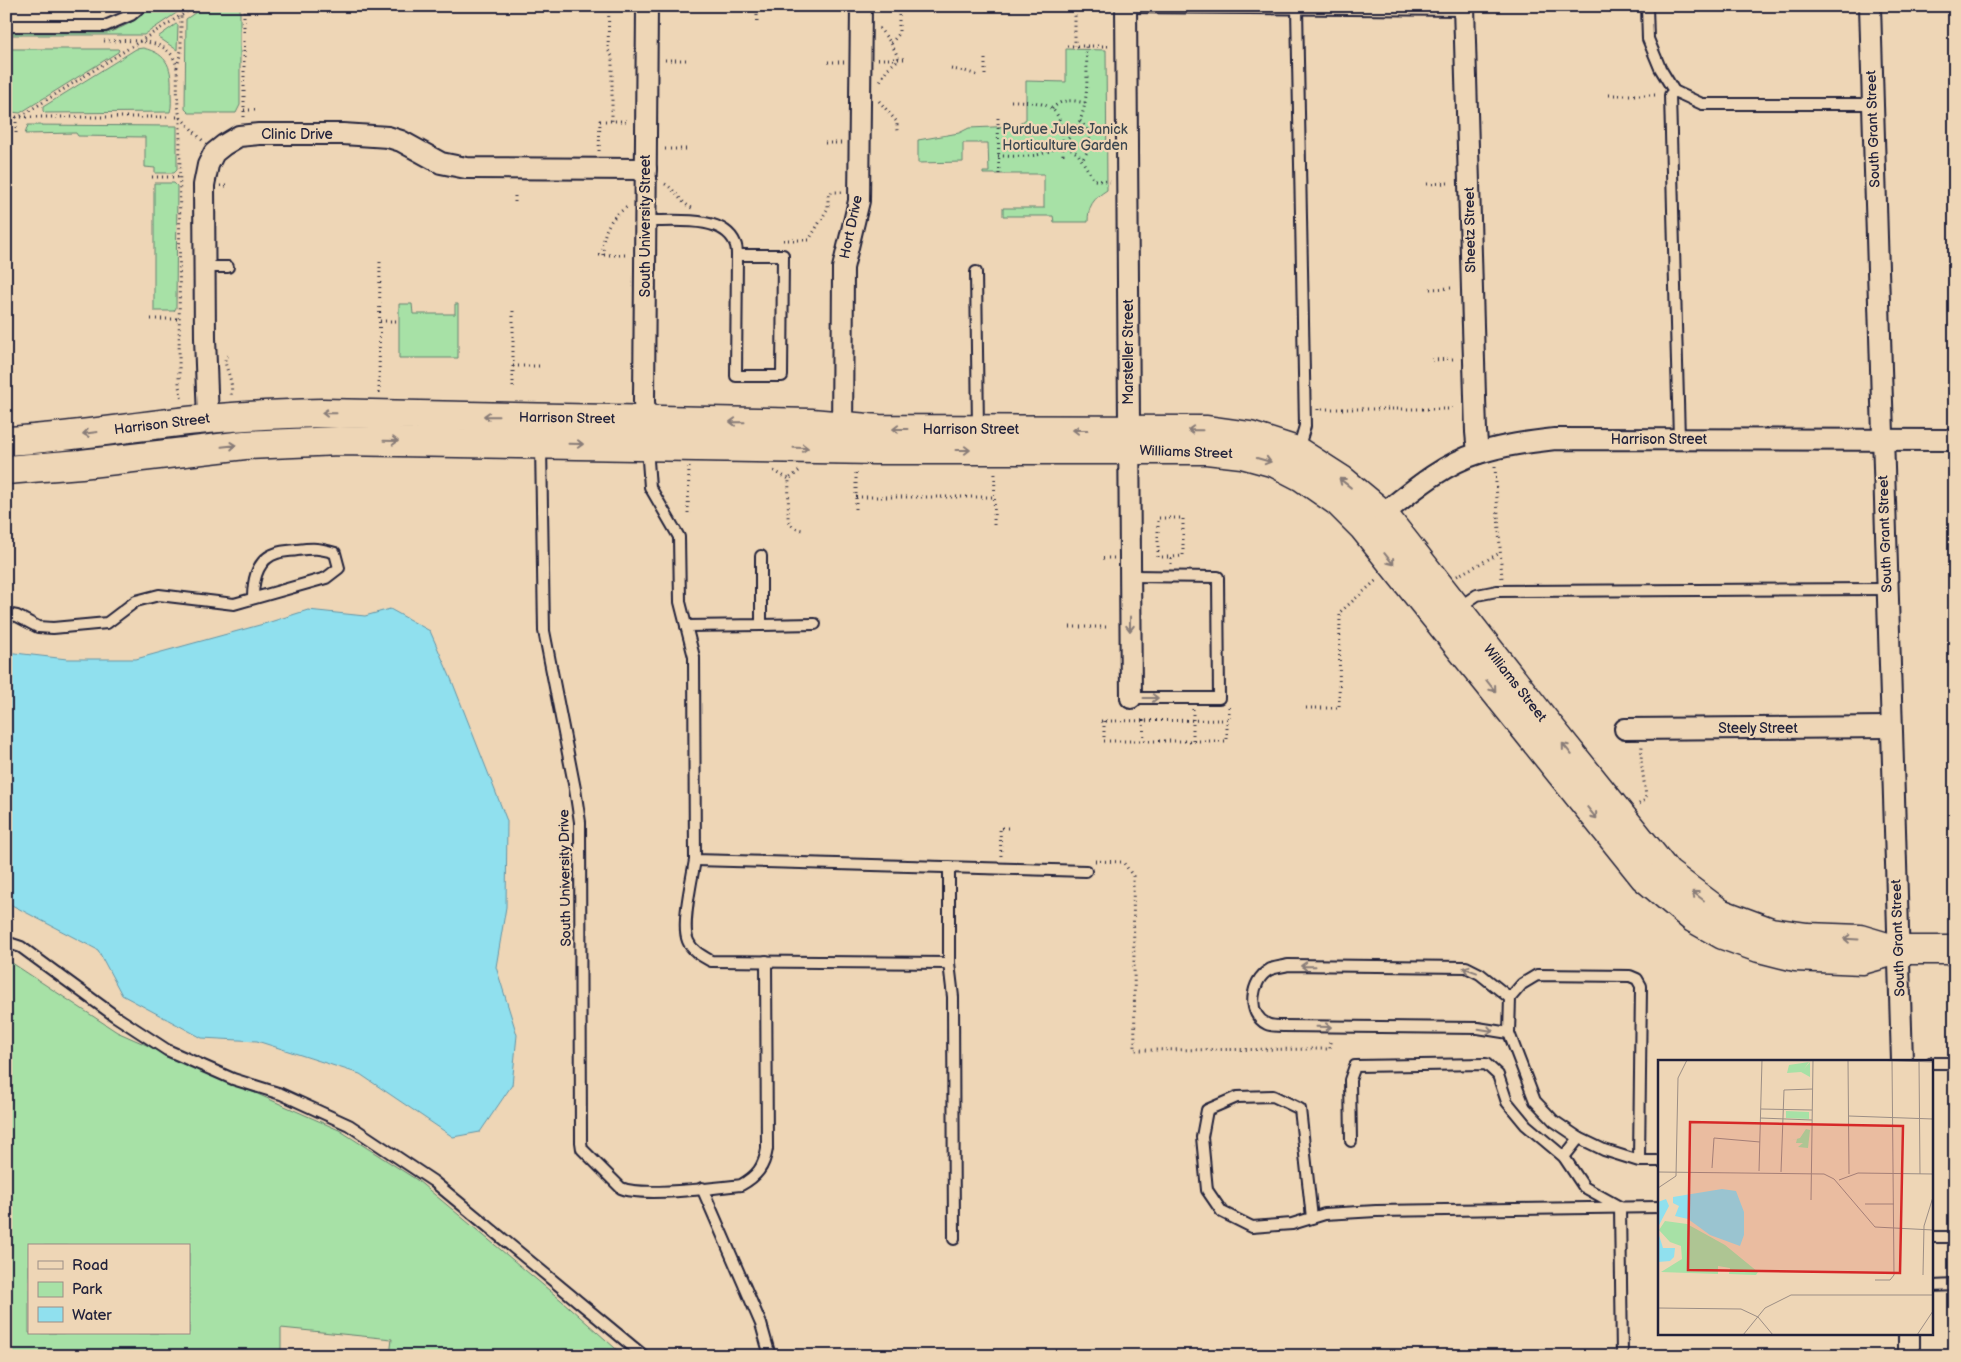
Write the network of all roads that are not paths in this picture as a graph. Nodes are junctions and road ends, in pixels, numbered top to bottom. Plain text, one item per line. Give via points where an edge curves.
1 (141, 6) edge
2 (647, 6) edge
3 (861, 6) edge
4 (1126, 6) edge
5 (1647, 6) edge
6 (1870, 6) edge
7 (1297, 8) junction
8 (1464, 8) edge
9 (6, 26) edge
10 (1672, 93) junction
11 (1873, 104) junction
12 (646, 169) junction
13 (645, 221) junction
14 (737, 255) junction
15 (204, 267) junction
16 (228, 267) dead end
17 (976, 272) dead end
18 (208, 419) junction
19 (978, 429) junction
20 (646, 433) junction
21 (1882, 439) junction
22 (1128, 440) junction
23 (1679, 440) junction
24 (1955, 440) edge
25 (6, 441) edge
26 (542, 443) junction
27 (846, 445) junction
28 (1297, 451) junction
29 (1478, 453) junction
30 (51, 467) junction
31 (6, 470) edge
32 (1383, 514) junction
33 (761, 556) dead end
34 (1130, 576) junction
35 (1887, 590) junction
36 (253, 598) junction
37 (1457, 609) junction
38 (6, 614) edge
39 (816, 624) dead end
40 (761, 625) junction
41 (686, 626) junction
42 (1130, 698) joint
43 (1891, 727) junction
44 (1625, 729) dead end
45 (696, 860) junction
46 (1086, 866) road end
47 (949, 867) junction
48 (6, 942) edge
49 (1898, 950) junction
50 (1955, 950) edge
51 (766, 961) junction
52 (949, 963) junction
53 (1510, 998) junction
54 (1509, 1033) junction
55 (1902, 1060) edge
56 (1934, 1063) edge
57 (1955, 1063) edge
58 (1579, 1138) junction
59 (1351, 1141) dead end
60 (1564, 1157) junction
61 (1639, 1160) junction
62 (1658, 1161) edge
63 (702, 1188) junction
64 (1620, 1207) junction
65 (1658, 1207) edge
66 (1312, 1218) junction
67 (1955, 1236) edge
68 (1934, 1237) edge
69 (954, 1239) dead end
70 (1934, 1286) edge
71 (1955, 1286) edge
72 (1909, 1334) edge
73 (644, 1356) edge
74 (770, 1356) edge
75 (1622, 1356) edge
76 (1909, 1356) edge

1 - 9 lane via 131,15 105,26
2 - 12 street, South University Street
3 - 27 street, Hort Drive via 859,201 843,268
4 - 7 lane
4 - 22 street, Marsteller Street
5 - 10 lane via 1648,39
6 - 11 street, South Grant Street
7 - 8 lane
7 - 28 lane via 1305,426
8 - 29 street, Sheetz Street
10 - 11 lane via 1702,104
10 - 23 lane
11 - 21 street, South Grant Street
12 - 13 street, South University Street
12 - 15 street, Clinic Drive via 466,168 441,163 401,141 368,134 239,136 214,153 208,165 204,186
13 - 14 lane via 713,224 735,243
13 - 20 street, South University Street
14 - 14 lane via 783,255 782,376 736,376
15 - 16 lane
15 - 18 street
17 - 19 lane
20 -> 18 main road, Harrison Street via 324,413
18 -> 25 main road, Harrison Street
18 - 30 main road via 207,430 200,434 129,442
22 -> 19 main road, Harrison Street
19 -> 27 main road, Harrison Street via 879,429
26 -> 20 main road, Harrison Street
20 - 27 main road, Harrison Street via 811,423
20 - 41 lane via 650,487 679,537 680,602
21 - 23 street, Harrison Street
21 - 24 street, Harrison Street
21 - 35 street, South Grant Street
27 -> 22 main road, Harrison Street
28 -> 22 main road, Williams Street via 1250,436 1207,430
22 - 34 street, Marsteller Street
22 -> 49 main road, Williams Street via 1242,454 1274,463 1302,477 1338,502 1363,527 1644,877 1693,918 1723,935 1795,957 1862,960
23 - 29 street, Harrison Street via 1555,439
30 -> 26 main road, Harrison Street via 288,442
26 - 63 lane, South University Drive via 544,631 580,822 582,1149 614,1183 628,1191
32 -> 28 main road, Williams Street via 1342,480
29 - 32 street, Harrison Street via 1423,482
30 - 31 main road, Harrison Street
32 - 37 main road, Williams Street
33 - 40 lane
34 -> 42 street, Marsteller Street
42 -> 34 lane via 1219,698 1218,577
35 - 37 lane via 1503,591 1477,595
35 - 43 street, South Grant Street
36 - 36 lane via 326,578 339,568 335,553 318,547 277,553 266,559 253,581
36 - 38 lane via 234,604 159,594 136,601 107,623 62,628 38,626
49 -> 37 main road, Williams Street via 1860,939 1771,932 1720,913 1667,873
39 - 40 lane
40 - 41 lane
41 - 45 lane via 694,657
43 - 44 street, Steely Street
43 - 49 street, South Grant Street
45 - 47 lane
45 - 51 lane via 686,920 687,941 696,953 711,961
46 - 47 lane
47 - 52 lane
48 - 73 lane via 21,947 167,1050 233,1079 281,1094 349,1125 397,1156 433,1181
49 - 50 main road, Williams Street
49 - 55 street, South Grant Street
51 - 52 lane
51 - 63 lane, South University Drive via 765,1162 751,1180 741,1185
52 - 69 lane via 953,998
53 - 54 lane
53 -> 54 lane via 1466,967 1288,965 1270,969 1257,979 1254,989 1258,1018 1267,1024 1478,1028
53 - 61 lane via 1522,984 1537,975 1630,976 1637,979 1641,986
54 - 58 lane via 1535,1102 1554,1121
56 - 57 lane
58 - 60 lane
58 - 61 lane via 1604,1150
59 - 60 lane via 1350,1080 1355,1066 1486,1064 1498,1075 1506,1102
60 - 64 lane via 1584,1187
61 - 62 lane
63 - 74 lane via 761,1324
64 - 65 lane
64 - 66 lane via 1376,1210
64 - 75 lane
66 - 66 lane via 1292,1224 1252,1226 1222,1212 1207,1190 1202,1137 1207,1110 1237,1096 1273,1096 1300,1109
67 - 68 lane
70 - 71 lane
72 - 76 street

